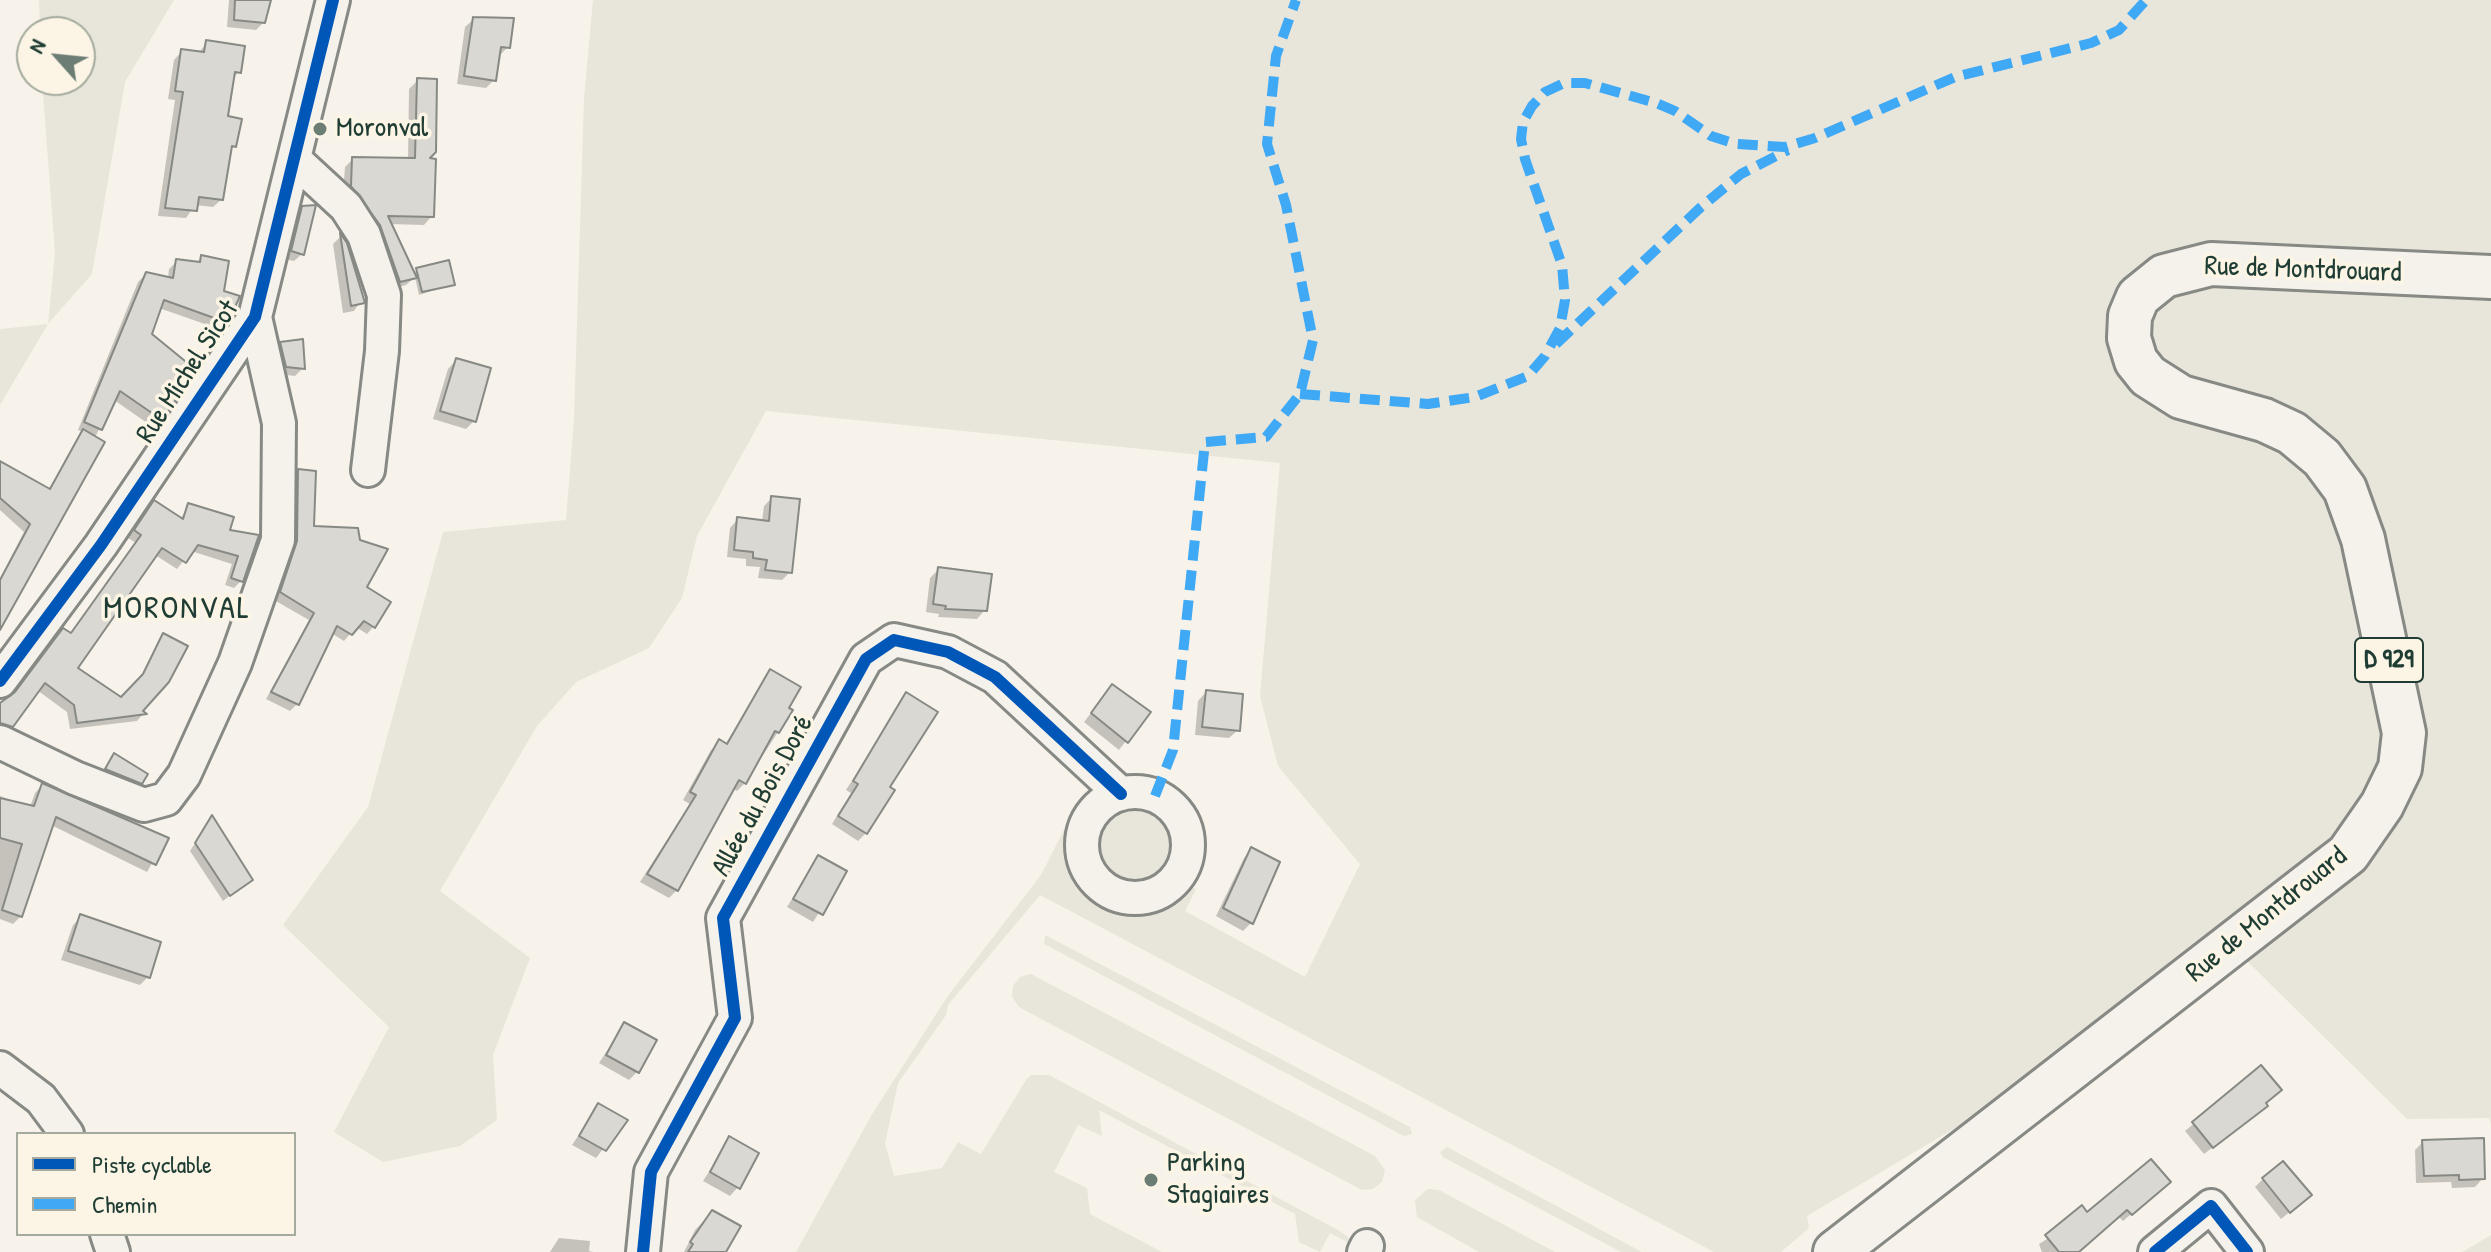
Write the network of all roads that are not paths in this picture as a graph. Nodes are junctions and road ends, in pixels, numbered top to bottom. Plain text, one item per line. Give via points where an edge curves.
1 (333, 0) edge
2 (294, 159) junction
3 (2491, 277) edge
4 (255, 317) junction
5 (368, 470) dead end
6 (0, 681) edge
7 (0, 742) edge
8 (1121, 794) dead end
9 (0, 1068) edge
10 (66, 1132) edge
11 (643, 1252) edge
12 (1835, 1252) edge
13 (2155, 1252) edge
14 (2247, 1252) edge

1 - 2 street, Rue Michel Sicot
2 - 4 street, Rue Michel Sicot
2 - 5 street via 346,207 364,235 384,295
3 - 12 main road, Rue de Montdrouard / D 929 via 2211,264 2164,276 2138,297 2129,338 2136,361 2148,376 2181,397 2292,433 2322,458 2345,489 2363,539 2404,733 2400,768 2348,854
4 - 6 street, Rue Michel Sicot
4 - 7 street via 279,423 278,540 235,663 184,775 166,799 144,805
8 - 11 street, Allée du Bois Doré via 995,677 960,659 894,640 866,659 723,918 735,1018 651,1172
9 - 10 street via 41,1099
13 - 14 street via 2211,1206

